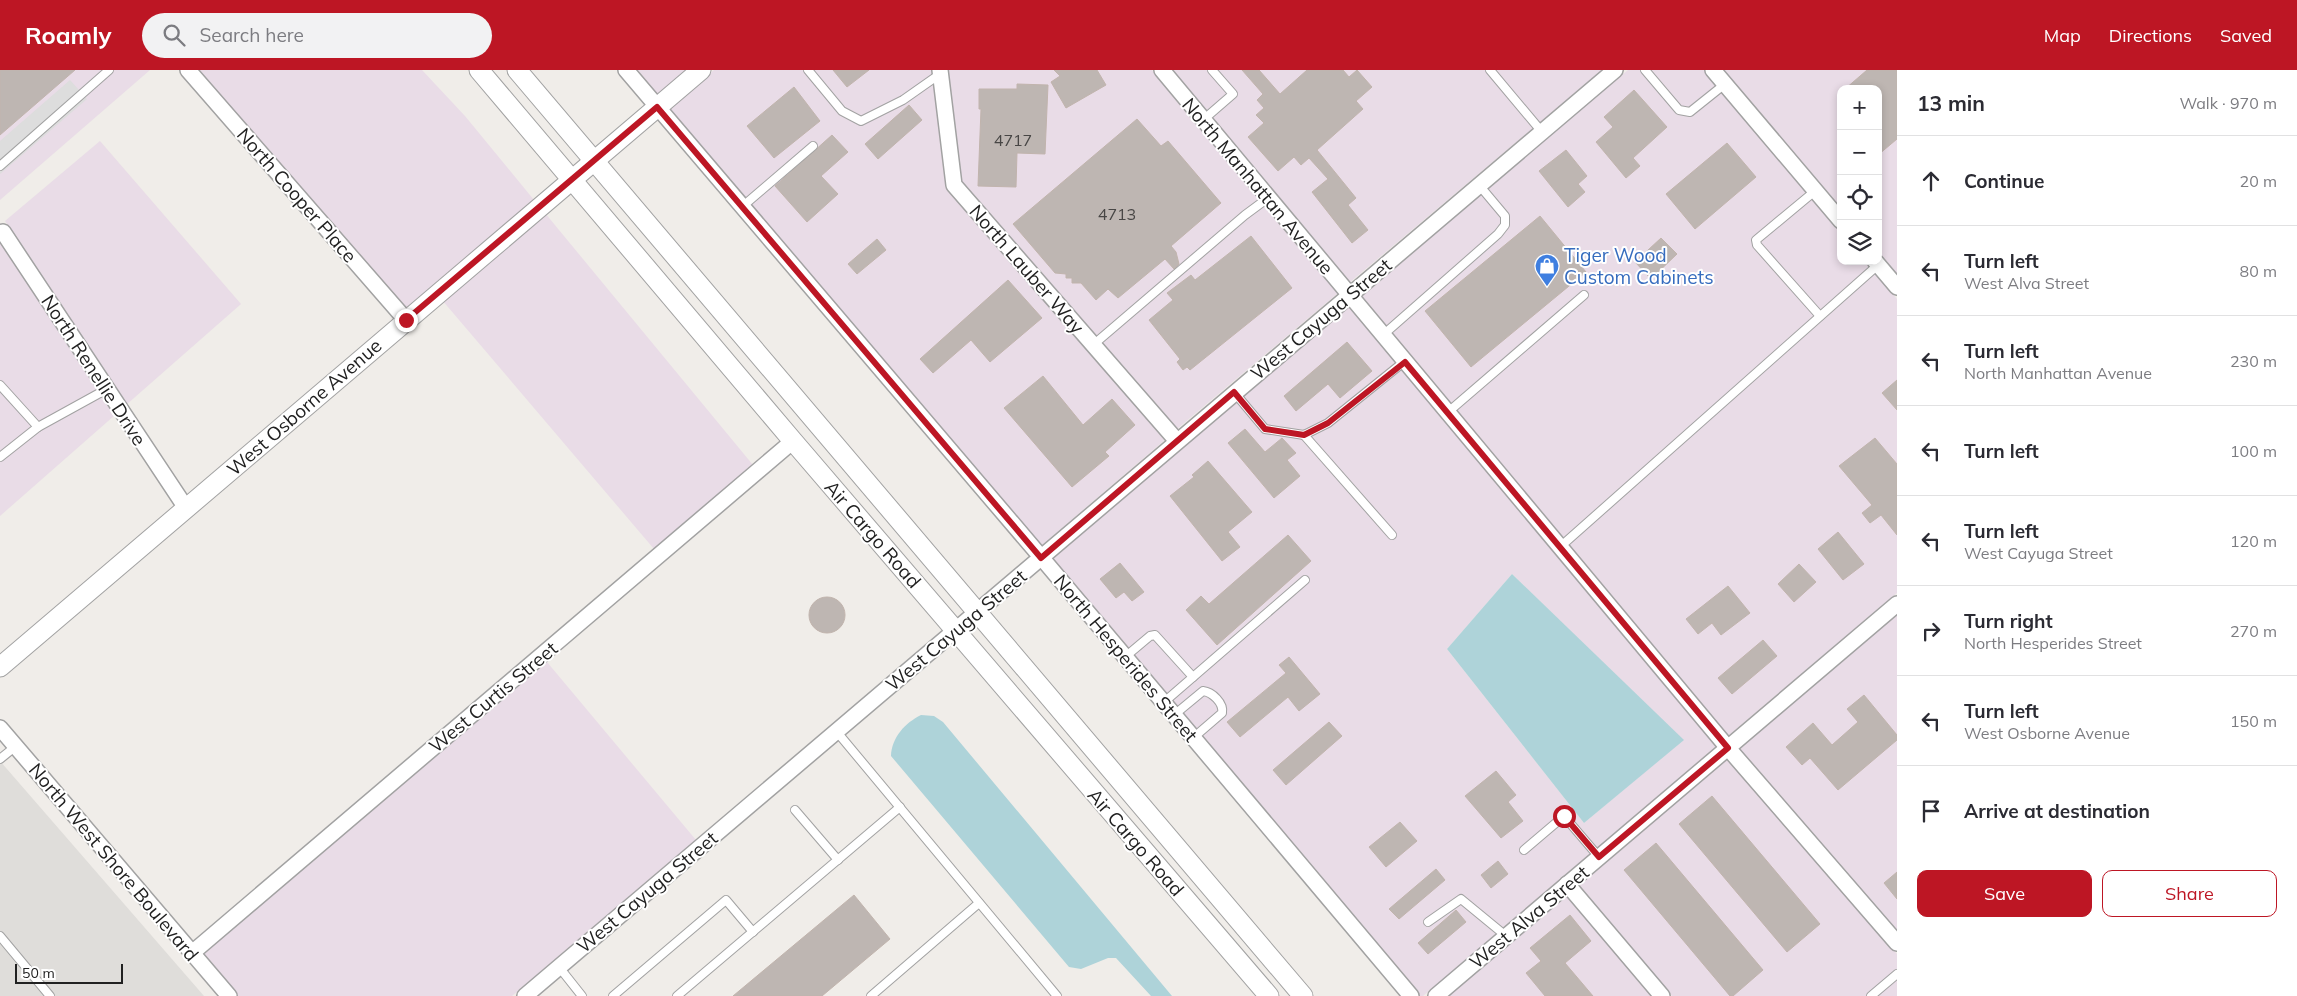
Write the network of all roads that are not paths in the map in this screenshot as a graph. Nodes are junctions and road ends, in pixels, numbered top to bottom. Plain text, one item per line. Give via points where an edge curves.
1 (109, 70) edge
2 (188, 70) edge
3 (479, 70) edge
4 (517, 70) edge
5 (626, 70) edge
6 (701, 70) edge
7 (808, 70) edge
8 (1162, 70) edge
9 (1212, 70) edge
10 (1490, 70) edge
11 (1615, 70) edge
12 (1645, 70) edge
13 (1713, 70) edge
14 (940, 72) edge
15 (1725, 84) junction
16 (657, 107) junction
17 (1203, 120) junction
18 (1542, 132) junction
19 (813, 146) dead end
20 (594, 161) junction
21 (0, 166) edge
22 (572, 179) junction
23 (1479, 185) junction
24 (1815, 191) junction
25 (1268, 198) junction
26 (743, 206) junction
27 (1840, 220) edge
28 (3, 232) dead end
29 (1875, 265) edge
30 (1879, 265) edge
31 (1897, 287) edge
32 (1584, 294) dead end
33 (1349, 295) junction
34 (1820, 316) junction
35 (406, 320) junction
36 (1383, 335) junction
37 (1093, 345) junction
38 (1405, 362) junction
39 (0, 385) edge
40 (107, 389) junction
41 (1234, 392) junction
42 (1448, 413) junction
43 (38, 427) junction
44 (1304, 435) junction
45 (793, 441) junction
46 (1177, 441) junction
47 (0, 457) edge
48 (186, 508) junction
49 (1392, 535) dead end
50 (1560, 547) junction
51 (1041, 558) junction
52 (1305, 580) dead end
53 (1897, 604) edge
54 (978, 611) junction
55 (956, 630) junction
56 (1125, 657) junction
57 (0, 667) edge
58 (1193, 677) junction
59 (1163, 703) junction
60 (1174, 715) junction
61 (0, 728) edge
62 (837, 732) junction
63 (1193, 738) junction
64 (16, 746) junction
65 (1728, 748) junction
66 (0, 759) edge
67 (900, 808) junction
68 (794, 810) dead end
69 (1524, 850) dead end
70 (1599, 857) junction
71 (838, 860) junction
72 (1567, 884) junction
73 (980, 903) junction
74 (1428, 922) dead end
75 (753, 932) junction
76 (0, 936) edge
77 (1506, 936) junction
78 (1897, 943) edge
79 (192, 953) junction
80 (558, 967) junction
81 (1897, 974) edge
82 (50, 996) edge
83 (228, 996) edge
84 (525, 996) edge
85 (582, 996) edge
86 (613, 996) edge
87 (678, 996) edge
88 (871, 996) edge
89 (1057, 996) edge
90 (1269, 996) edge
91 (1303, 996) edge
92 (1410, 996) edge
93 (1436, 996) edge
94 (1662, 996) edge
95 (1871, 996) edge

1 - 21 lane
2 - 35 street, North Cooper Place
3 - 22 street, Air Cargo Road
4 - 20 street, Air Cargo Road
5 - 16 street, North Hesperides Street
6 - 16 street, West Osborne Avenue
7 - 14 lane via 842,110 861,121 904,100
8 - 17 street, North Manhattan Avenue
9 - 17 lane via 1232,94
10 - 18 lane
11 - 18 street, West Cayuga Street
12 - 15 lane via 1684,112 1690,112
13 - 15 street
14 - 37 street, North Lauber Way via 954,185
15 - 24 street
16 - 20 street, West Osborne Avenue
16 - 26 street, North Hesperides Street
17 - 25 street, North Manhattan Avenue
18 - 23 street, West Cayuga Street
19 - 26 lane
20 - 22 street, West Osborne Avenue
20 - 54 street, Air Cargo Road
22 - 35 street, West Osborne Avenue
22 - 45 street, Air Cargo Road
23 - 33 street, West Cayuga Street
23 - 36 lane via 1506,216 1505,225
24 - 27 street
24 - 34 lane via 1765,230 1756,244
25 - 33 street, North Manhattan Avenue
25 - 37 lane
26 - 51 street, North Hesperides Street
28 - 40 street, North Renellie Drive
29 - 34 lane
30 - 31 street
32 - 42 lane
33 - 36 street, North Manhattan Avenue
33 - 41 street, West Cayuga Street
34 - 50 lane
35 - 48 street, West Osborne Avenue
36 - 38 street, North Manhattan Avenue
37 - 46 street, North Lauber Way
38 - 42 street, North Manhattan Avenue
38 - 44 lane via 1328,423
39 - 43 lane
40 - 43 lane
40 - 48 street, North Renellie Drive
41 - 44 lane via 1265,429
41 - 46 street, West Cayuga Street
42 - 50 street, North Manhattan Avenue
43 - 47 lane
44 - 49 lane
45 - 55 street, Air Cargo Road
45 - 79 street, West Curtis Street
46 - 51 street, West Cayuga Street
48 - 57 street, West Osborne Avenue
50 - 65 street, North Manhattan Avenue
51 - 54 street, West Cayuga Street
51 - 56 street, North Hesperides Street
52 - 58 lane
53 - 65 street, West Alva Street
54 - 55 street, West Cayuga Street
54 - 91 street, Air Cargo Road
55 - 62 street, West Cayuga Street
55 - 90 street, Air Cargo Road
56 - 58 lane via 1155,635
56 - 59 street, North Hesperides Street
58 - 59 lane
59 - 60 street, North Hesperides Street
60 - 63 street, North Hesperides Street
60 - 63 lane via 1203,691 1212,694 1222,706 1222,713
61 - 64 street, North West Shore Boulevard
62 - 67 lane
62 - 80 street, West Cayuga Street
63 - 92 street, North Hesperides Street
64 - 66 lane
64 - 79 street, North West Shore Boulevard
65 - 70 street, West Alva Street
65 - 78 street, North Manhattan Avenue
67 - 71 lane
67 - 73 lane
68 - 71 lane
69 - 70 lane via 1564,816
70 - 72 street, West Alva Street
71 - 75 lane
72 - 77 street, West Alva Street
72 - 94 street
73 - 88 lane
73 - 89 lane
74 - 77 lane via 1461,899
75 - 86 lane via 726,900
75 - 87 lane
76 - 82 lane
77 - 93 street, West Alva Street
79 - 83 street, North West Shore Boulevard
80 - 84 street, West Cayuga Street
80 - 85 lane
81 - 95 lane

